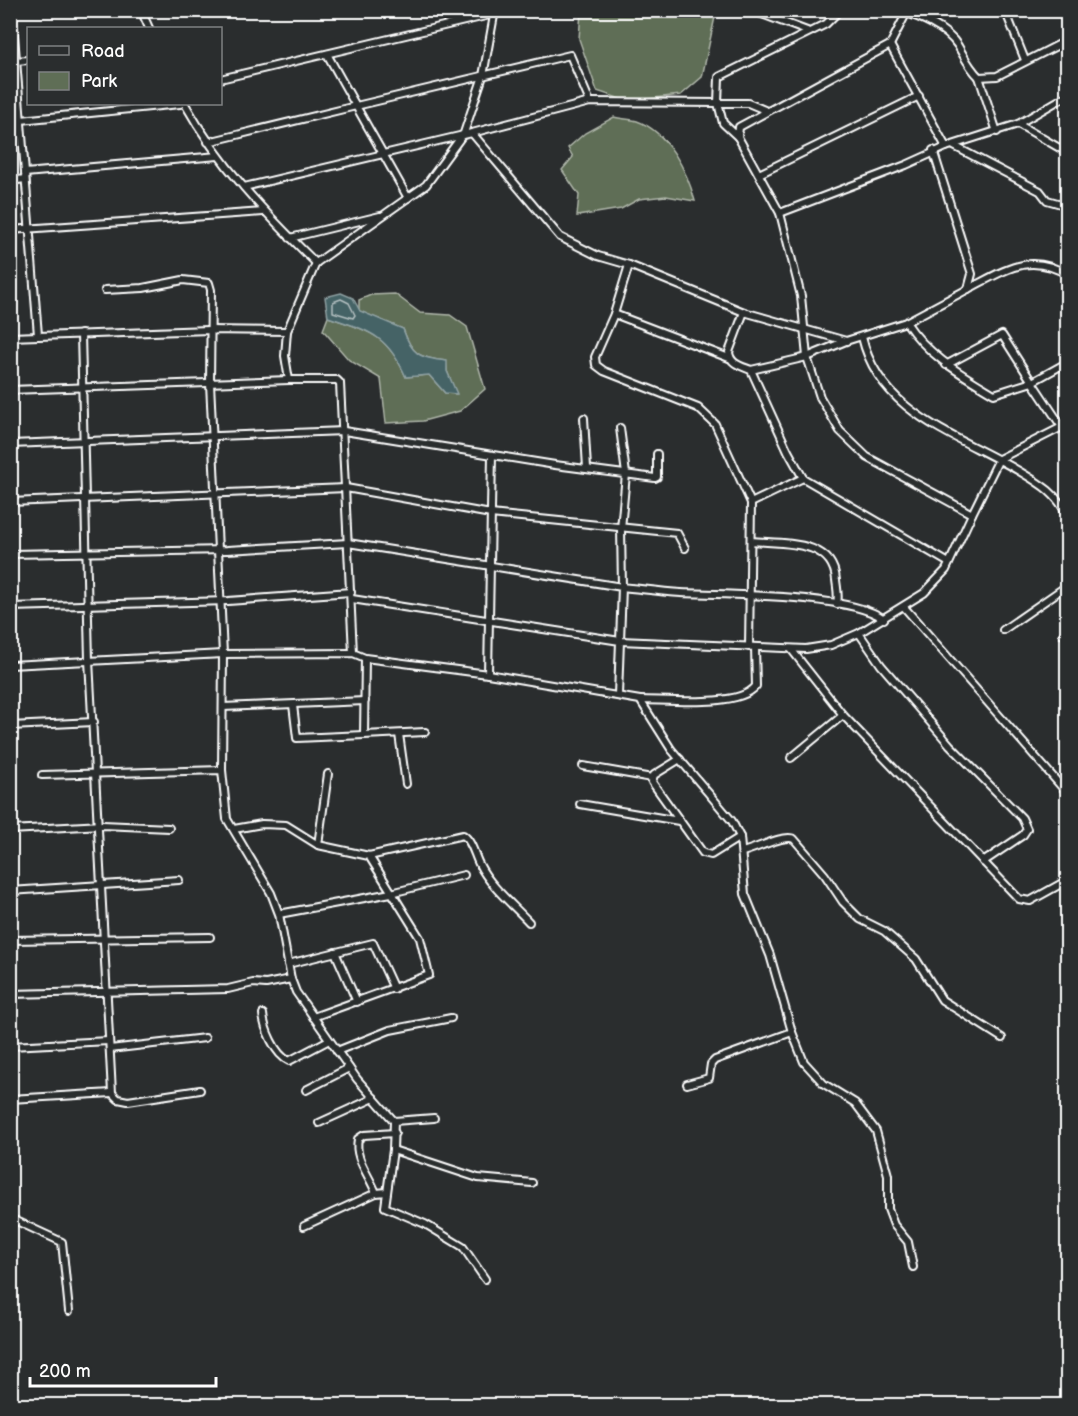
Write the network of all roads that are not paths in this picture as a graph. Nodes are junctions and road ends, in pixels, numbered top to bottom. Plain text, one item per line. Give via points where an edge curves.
1 (141, 10) edge
2 (511, 10) edge
3 (751, 10) edge
4 (840, 10) edge
5 (898, 10) edge
6 (1005, 10) edge
7 (907, 12) edge
8 (496, 13) edge
9 (12, 15) edge
10 (148, 27) edge
11 (807, 31) junction
12 (1068, 40) edge
13 (890, 45) junction
14 (327, 54) junction
15 (27, 60) edge
16 (1025, 60) junction
17 (16, 61) junction
18 (14, 71) edge
19 (483, 76) junction
20 (979, 77) junction
21 (222, 79) edge
22 (1068, 94) edge
23 (919, 96) junction
24 (590, 102) junction
25 (718, 104) junction
26 (171, 105) edge
27 (187, 105) edge
28 (356, 106) junction
29 (767, 111) junction
30 (21, 122) junction
31 (1018, 124) junction
32 (10, 126) edge
33 (997, 132) junction
34 (464, 133) junction
35 (472, 133) junction
36 (738, 137) junction
37 (208, 142) junction
38 (954, 146) junction
39 (946, 147) junction
40 (933, 150) junction
41 (383, 153) junction
42 (1068, 153) edge
43 (218, 156) junction
44 (759, 174) junction
45 (25, 176) junction
46 (10, 181) edge
47 (243, 187) junction
48 (408, 198) junction
49 (1068, 206) edge
50 (263, 212) junction
51 (780, 213) junction
52 (384, 215) junction
53 (29, 229) junction
54 (10, 230) edge
55 (290, 238) junction
56 (315, 263) junction
57 (629, 265) junction
58 (1068, 275) edge
59 (968, 289) junction
60 (105, 290) dead end
61 (744, 312) junction
62 (614, 314) junction
63 (906, 322) junction
64 (803, 327) junction
65 (209, 330) junction
66 (287, 331) junction
67 (81, 333) junction
68 (38, 335) junction
69 (10, 337) edge
70 (861, 337) junction
71 (846, 341) junction
72 (807, 357) junction
73 (729, 358) junction
74 (1068, 362) edge
75 (946, 365) junction
76 (751, 370) junction
77 (289, 380) junction
78 (1032, 382) junction
79 (210, 383) junction
80 (82, 386) junction
81 (10, 390) edge
82 (584, 418) dead end
83 (1065, 426) edge
84 (620, 428) dead end
85 (344, 431) junction
86 (213, 437) junction
87 (84, 443) junction
88 (10, 444) edge
89 (657, 454) dead end
90 (492, 455) junction
91 (999, 459) junction
92 (587, 468) junction
93 (626, 474) junction
94 (803, 478) junction
95 (346, 488) junction
96 (215, 493) junction
97 (1068, 496) edge
98 (85, 499) junction
99 (1060, 499) junction
100 (10, 502) edge
101 (751, 503) junction
102 (491, 514) junction
103 (972, 514) junction
104 (1068, 517) edge
105 (621, 529) junction
106 (751, 541) junction
107 (348, 543) junction
108 (685, 548) dead end
109 (219, 550) junction
110 (86, 552) junction
111 (10, 554) edge
112 (949, 563) junction
113 (491, 565) junction
114 (1068, 585) edge
115 (622, 587) junction
116 (748, 594) junction
117 (351, 596) junction
118 (219, 602) junction
119 (89, 604) junction
120 (837, 604) junction
121 (10, 607) edge
122 (904, 607) junction
123 (884, 619) junction
124 (490, 621) junction
125 (1003, 630) dead end
126 (1068, 630) edge
127 (859, 633) junction
128 (1063, 635) dead end
129 (620, 640) junction
130 (752, 647) junction
131 (791, 649) junction
132 (353, 653) junction
133 (223, 654) junction
134 (364, 658) junction
135 (89, 660) junction
136 (10, 665) edge
137 (488, 674) junction
138 (618, 695) junction
139 (640, 700) junction
140 (365, 701) junction
141 (293, 705) junction
142 (223, 707) junction
143 (843, 715) junction
144 (94, 722) junction
145 (10, 726) edge
146 (425, 732) dead end
147 (399, 734) junction
148 (364, 735) junction
149 (790, 758) dead end
150 (680, 759) junction
151 (583, 766) dead end
152 (222, 770) junction
153 (328, 774) dead end
154 (42, 775) dead end
155 (96, 775) junction
156 (651, 778) junction
157 (406, 784) dead end
158 (1068, 794) edge
159 (580, 804) dead end
160 (680, 821) junction
161 (99, 826) junction
162 (169, 828) dead end
163 (234, 829) junction
164 (10, 830) edge
165 (740, 837) junction
166 (318, 845) junction
167 (742, 852) junction
168 (369, 856) junction
169 (983, 862) junction
170 (464, 875) dead end
171 (179, 880) dead end
172 (1068, 880) edge
173 (102, 887) junction
174 (10, 891) edge
175 (391, 893) junction
176 (279, 914) junction
177 (529, 922) dead end
178 (210, 937) dead end
179 (105, 938) junction
180 (10, 940) edge
181 (335, 952) junction
182 (288, 964) junction
183 (291, 979) junction
184 (393, 989) junction
185 (107, 993) junction
186 (10, 994) edge
187 (357, 1002) junction
188 (263, 1014) dead end
189 (314, 1017) junction
190 (451, 1018) dead end
191 (792, 1032) junction
192 (205, 1038) dead end
193 (1002, 1038) dead end
194 (329, 1040) junction
195 (109, 1041) junction
196 (10, 1046) edge
197 (110, 1049) junction
198 (337, 1051) junction
199 (349, 1068) junction
200 (687, 1084) dead end
201 (200, 1090) dead end
202 (306, 1090) dead end
203 (112, 1093) junction
204 (374, 1098) junction
205 (10, 1099) edge
206 (434, 1118) dead end
207 (394, 1121) junction
208 (319, 1123) dead end
209 (395, 1133) junction
210 (393, 1150) junction
211 (532, 1183) dead end
212 (387, 1192) junction
213 (376, 1193) junction
214 (10, 1218) edge
215 (304, 1226) dead end
216 (914, 1267) dead end
217 (485, 1279) dead end
218 (69, 1311) dead end

1 - 10 street
2 - 8 street
3 - 11 street
4 - 11 street via 826,24
5 - 7 street
6 - 16 street
7 - 13 street
7 - 20 street via 940,28 957,44 967,65
8 - 14 street
8 - 19 street
9 - 17 street
11 - 25 street via 718,77
12 - 16 street
13 - 23 street
13 - 29 street
14 - 21 street
14 - 28 street
15 - 17 street
16 - 20 street via 997,76
17 - 18 street
18 - 30 street
19 - 24 street via 570,55
19 - 28 street
19 - 34 street
20 - 33 street
22 - 31 street
23 - 39 street
23 - 44 street
24 - 25 street
24 - 35 street
25 - 29 street via 748,103
25 - 36 street via 723,123
26 - 30 street
27 - 37 street
28 - 37 street
28 - 41 street
29 - 36 street via 739,127
30 - 32 street
30 - 45 street
31 - 33 street
31 - 42 street
33 - 38 street
34 - 35 street
34 - 41 street
34 - 48 street via 426,185
35 - 57 street via 560,237 598,256
36 - 44 street
37 - 43 street
38 - 39 street
38 - 49 street via 1040,191 1047,200
39 - 40 street
40 - 51 street via 906,165
40 - 59 street via 972,274
41 - 47 street
41 - 48 street
43 - 45 street
43 - 47 street
44 - 51 street
45 - 46 street
45 - 53 street
47 - 50 street
48 - 52 street
50 - 53 street
50 - 55 street
51 - 64 street via 801,296
52 - 55 street
52 - 56 street
53 - 54 street
53 - 68 street
55 - 56 street
56 - 66 street
57 - 61 street
57 - 62 street
58 - 59 street via 1035,262 1012,267
59 - 63 street
60 - 65 street via 183,280 209,283
61 - 64 street
61 - 73 street
62 - 73 street
62 - 101 street via 595,357 596,365 698,408 715,424
63 - 70 street
63 - 75 street via 918,341
64 - 71 street
64 - 72 street
65 - 66 street
65 - 67 street
65 - 79 street
66 - 77 street via 285,356
67 - 68 street
67 - 80 street
68 - 69 street
70 - 71 street
70 - 91 street via 866,356 896,400 922,419
71 - 72 street
72 - 76 street
72 - 103 street via 825,405 840,431 867,457
73 - 76 street
74 - 78 street
75 - 78 street via 994,394
75 - 78 street via 1002,334
76 - 94 street
77 - 79 street
77 - 85 street via 340,382
78 - 83 street
79 - 80 street
79 - 86 street
80 - 81 street
80 - 87 street
82 - 92 street
83 - 91 street
84 - 93 street
85 - 86 street
85 - 90 street
85 - 95 street
86 - 87 street
86 - 96 street
87 - 88 street
87 - 98 street
89 - 93 street via 657,477
90 - 92 street
90 - 102 street
91 - 99 street
91 - 103 street
92 - 93 street
93 - 105 street
94 - 101 street
94 - 112 street
95 - 96 street
95 - 102 street
95 - 107 street
96 - 98 street
96 - 109 street
97 - 99 street
98 - 100 street
98 - 110 street
99 - 104 street
101 - 106 street
102 - 105 street
102 - 113 street
103 - 112 street
105 - 108 street via 677,533
105 - 115 street
106 - 116 street
106 - 120 street via 810,547 828,556 834,566
107 - 109 street
107 - 113 street
107 - 117 street
109 - 110 street
109 - 118 street
110 - 111 street
110 - 119 street
112 - 122 street via 938,581
113 - 115 street
113 - 124 street
114 - 125 street
115 - 116 street
115 - 129 street
116 - 120 street
116 - 130 street
117 - 118 street
117 - 124 street
117 - 132 street
118 - 119 street
118 - 133 street
119 - 121 street
119 - 135 street
120 - 123 street via 875,612
122 - 123 street
122 - 158 street
123 - 127 street
124 - 129 street
124 - 137 street
126 - 128 street
127 - 131 street via 831,645
127 - 169 street via 881,665 950,745 1026,824 1023,835
129 - 130 street
129 - 138 street
130 - 131 street
130 - 139 street via 756,686 750,694 723,700
131 - 143 street
132 - 133 street
132 - 134 street
133 - 135 street
133 - 142 street
134 - 137 street
134 - 140 street
135 - 136 street
135 - 144 street
137 - 138 street
138 - 139 street
139 - 150 street
140 - 141 street
140 - 148 street
141 - 142 street
141 - 148 street via 297,738
142 - 152 street
143 - 149 street
143 - 169 street
144 - 145 street
144 - 155 street
146 - 147 street
147 - 148 street
147 - 157 street
150 - 156 street
150 - 165 street via 732,820
151 - 156 street
152 - 155 street
152 - 163 street via 227,819
153 - 166 street
154 - 155 street
155 - 161 street
156 - 160 street
159 - 160 street
160 - 165 street via 707,855
161 - 162 street
161 - 164 street
161 - 173 street
163 - 166 street via 286,825
163 - 176 street
165 - 167 street
166 - 168 street
167 - 191 street via 745,894 770,955
167 - 193 street via 759,849 783,837 794,839 860,919 884,931 916,959 942,999
168 - 175 street
168 - 177 street via 463,835 497,889
169 - 172 street via 1019,899 1030,901
170 - 175 street
171 - 173 street
173 - 174 street
173 - 179 street
175 - 176 street
175 - 184 street via 420,938 429,975
176 - 182 street
178 - 179 street
179 - 180 street
179 - 185 street
181 - 182 street
181 - 184 street via 373,943
181 - 187 street
182 - 183 street
183 - 185 street via 228,989
183 - 189 street
184 - 187 street
185 - 186 street
185 - 195 street
187 - 189 street
188 - 194 street via 269,1034 289,1061
189 - 194 street
190 - 198 street via 390,1030
191 - 200 street via 716,1060 711,1064 709,1078
191 - 216 street via 804,1062 824,1084 855,1103 876,1131 888,1174 888,1209 894,1225 908,1242
192 - 197 street
194 - 198 street
195 - 196 street
195 - 197 street
197 - 203 street
198 - 199 street
199 - 202 street
199 - 204 street
201 - 203 street via 128,1101
203 - 205 street
204 - 207 street
204 - 208 street
206 - 207 street
207 - 209 street
209 - 210 street
209 - 213 street via 358,1139 360,1162
210 - 211 street via 478,1178
210 - 212 street
212 - 213 street
212 - 217 street via 385,1207 425,1224 463,1247
213 - 215 street
214 - 218 street via 62,1242

